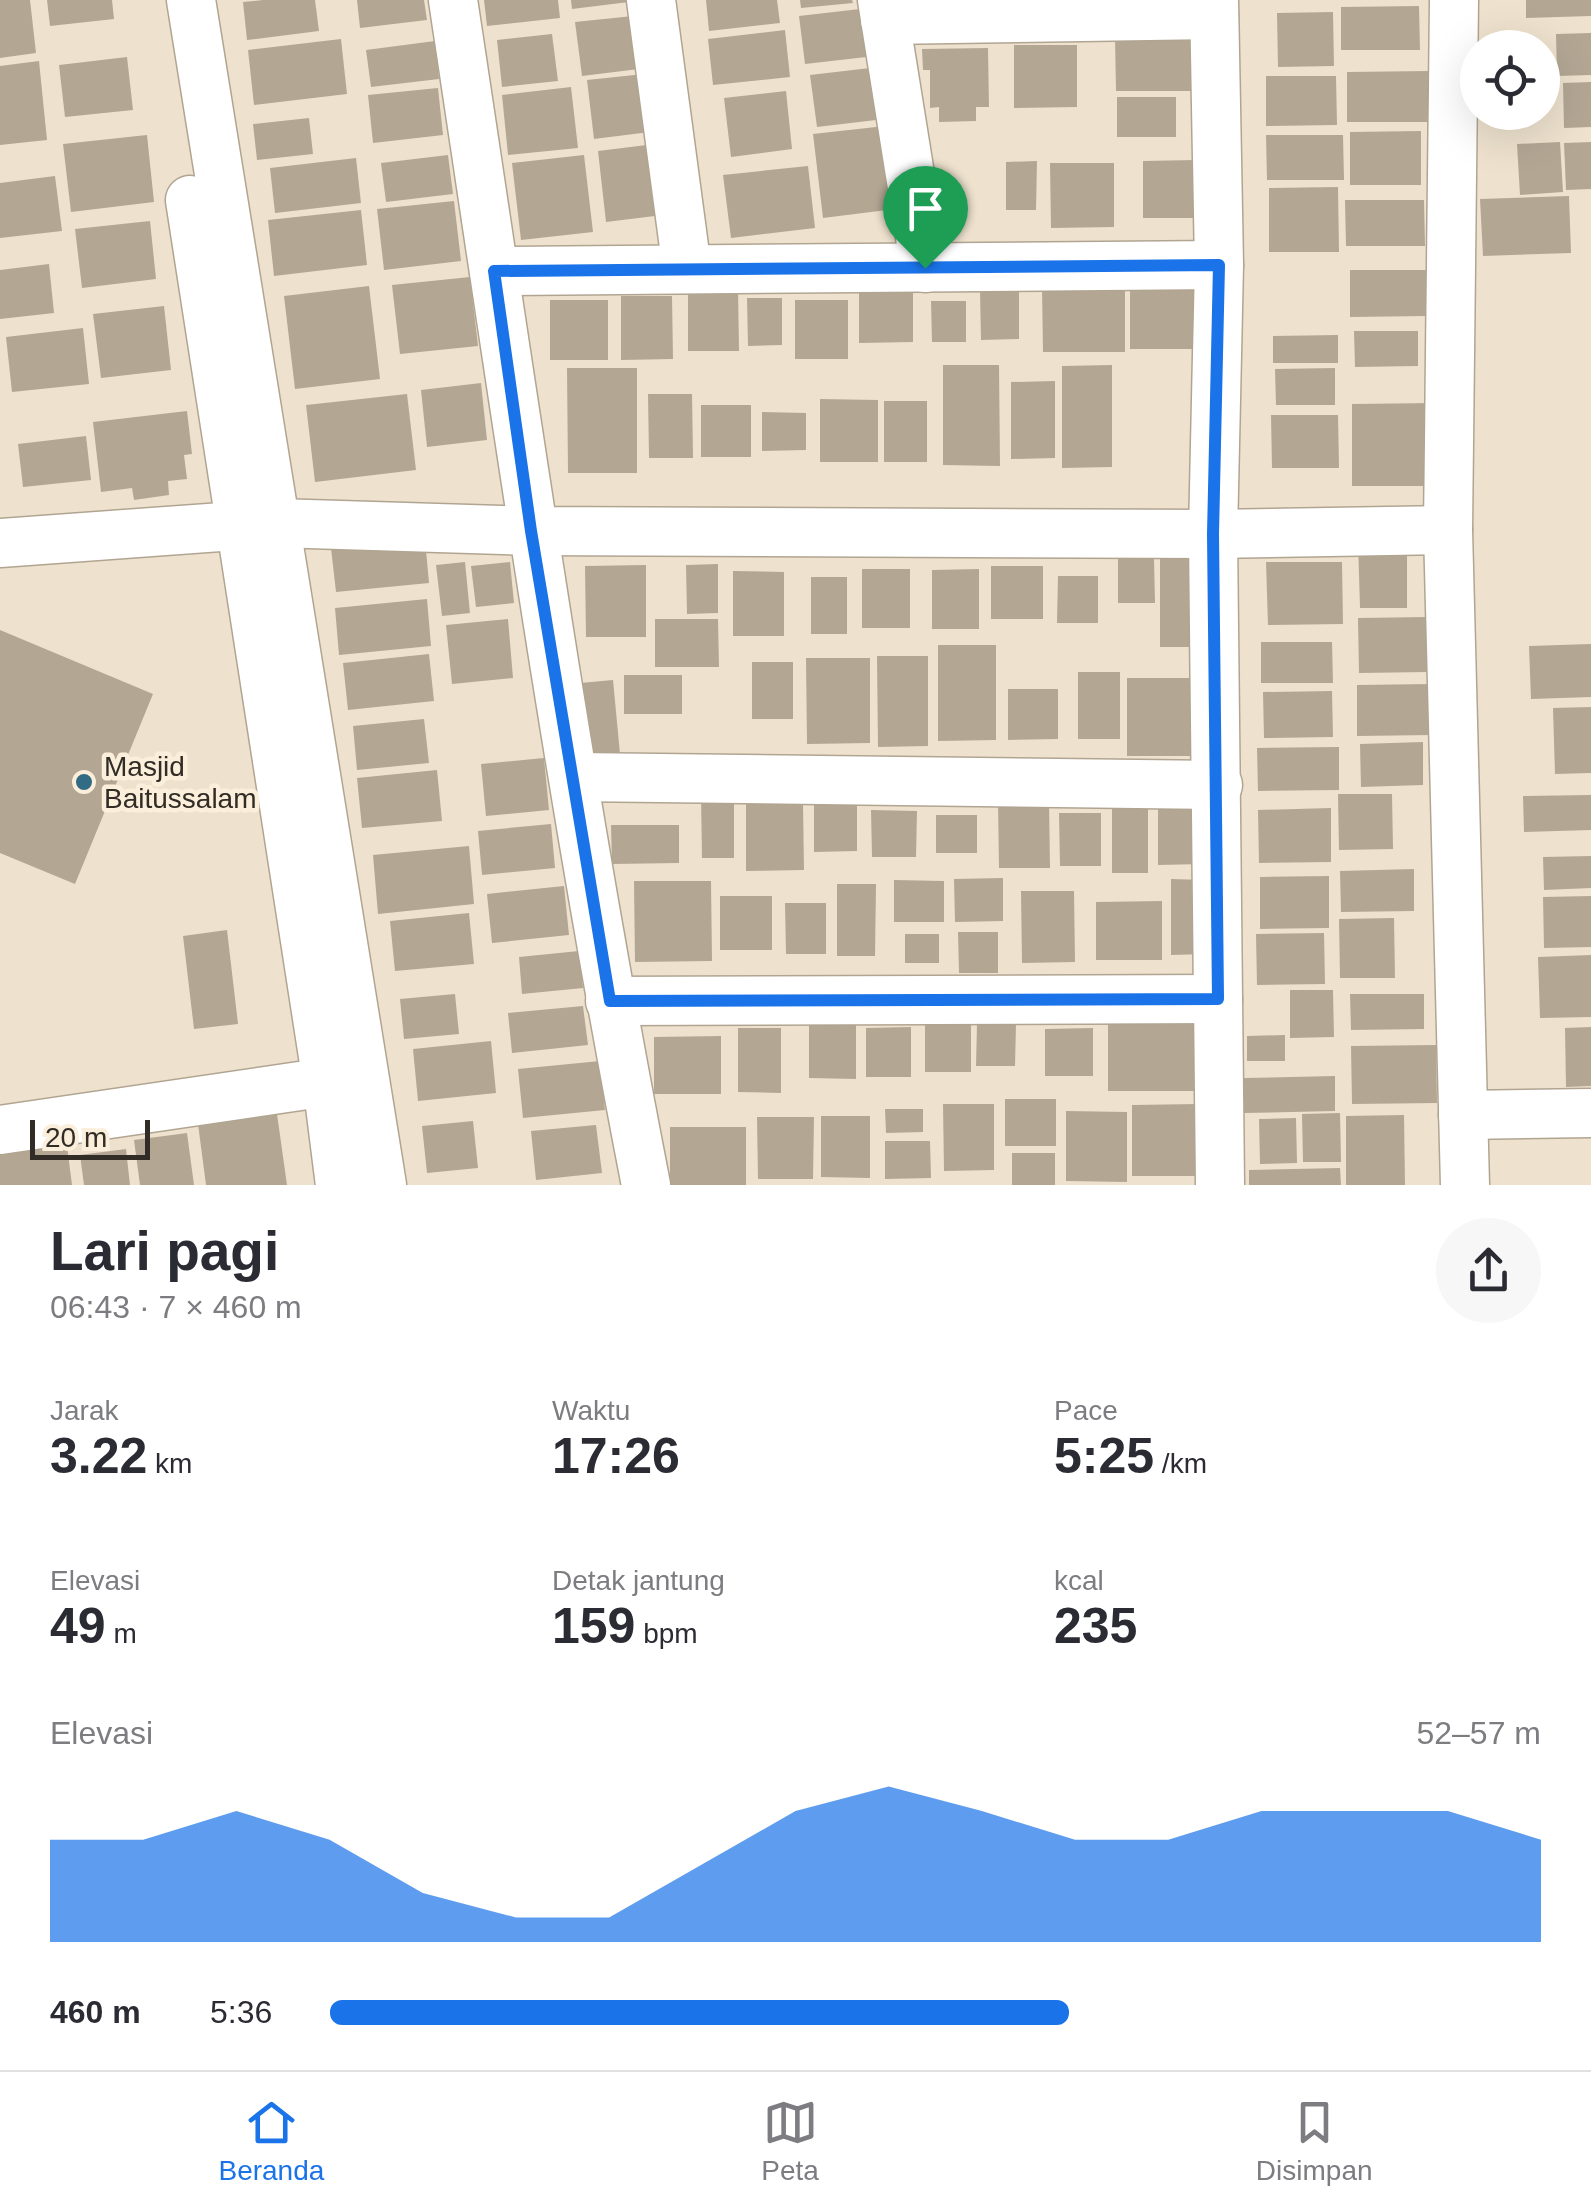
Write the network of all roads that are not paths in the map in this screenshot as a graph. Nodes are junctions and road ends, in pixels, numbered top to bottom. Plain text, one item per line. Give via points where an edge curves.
1 (159, 0) edge
2 (191, 0) edge
3 (452, 0) edge
4 (651, 0) edge
5 (1454, 0) edge
6 (1214, 8) edge
7 (884, 10) edge
8 (1219, 265) junction
9 (925, 268) junction
10 (687, 269) junction
11 (494, 271) junction
12 (258, 526) junction
13 (1448, 530) junction
14 (531, 531) junction
15 (1213, 534) junction
16 (0, 543) edge
17 (574, 777) junction
18 (1218, 785) junction
19 (1218, 999) junction
20 (610, 1001) junction
21 (327, 1082) junction
22 (1591, 1112) edge
23 (1464, 1115) junction
24 (0, 1130) edge
25 (340, 1185) edge
26 (382, 1185) edge
27 (646, 1185) edge
28 (1220, 1185) edge
29 (1465, 1185) edge

1 - 12 street
2 - 12 street
3 - 11 street
4 - 10 street
5 - 13 street
6 - 7 street
6 - 8 street
7 - 9 street
8 - 9 street
8 - 15 street
9 - 10 street
10 - 11 street
11 - 14 street
12 - 14 street
12 - 16 street
12 - 21 street
12 - 26 street
13 - 15 street
13 - 23 street
14 - 15 street
14 - 17 street
15 - 18 street
17 - 18 street
17 - 20 street
18 - 19 street
19 - 20 street
19 - 28 street
20 - 27 street
21 - 24 street
21 - 25 street
22 - 23 street
23 - 29 street

